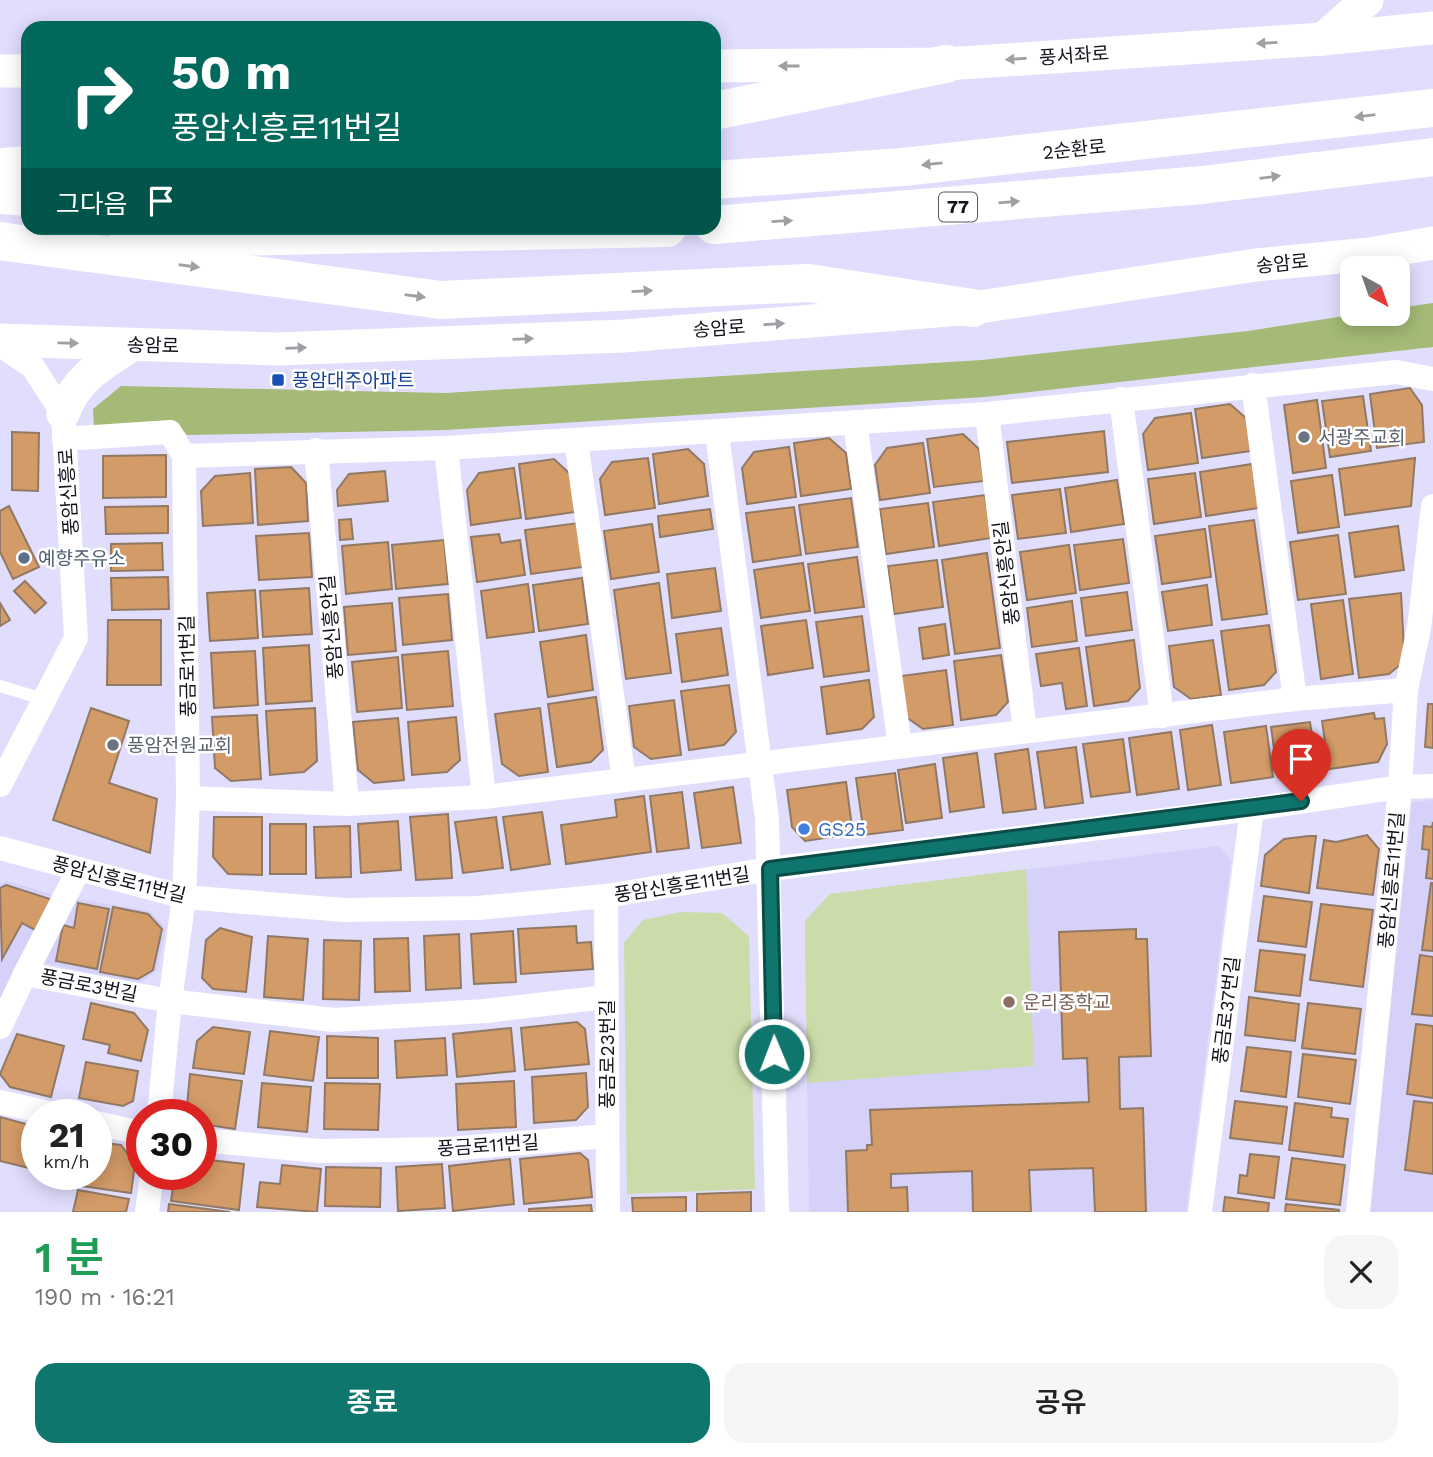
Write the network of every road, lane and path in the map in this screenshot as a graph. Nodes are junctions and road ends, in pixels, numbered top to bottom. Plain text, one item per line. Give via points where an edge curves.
1 (1367, 0) edge
2 (1430, 32) edge
3 (1323, 39) junction
4 (946, 64) junction
5 (721, 66) edge
6 (0, 71) edge
7 (21, 71) edge
8 (1433, 108) edge
9 (721, 110) edge
10 (1433, 157) edge
11 (21, 166) edge
12 (0, 167) edge
13 (721, 180) edge
14 (0, 195) edge
15 (21, 196) edge
16 (721, 225) edge
17 (308, 235) edge
18 (0, 241) edge
19 (1433, 243) edge
20 (1370, 254) junction
21 (1433, 269) edge
22 (973, 308) junction
23 (0, 343) edge
24 (132, 345) junction
25 (1433, 379) edge
26 (1253, 386) junction
27 (1121, 399) junction
28 (986, 414) junction
29 (855, 422) junction
30 (63, 426) junction
31 (717, 433) junction
32 (576, 441) junction
33 (446, 448) junction
34 (316, 450) junction
35 (184, 456) junction
36 (1433, 506) edge
37 (0, 686) edge
38 (1406, 690) junction
39 (1295, 699) junction
40 (46, 700) junction
41 (1162, 716) junction
42 (1025, 731) junction
43 (900, 746) junction
44 (760, 762) junction
45 (624, 780) junction
46 (0, 785) edge
47 (1433, 786) edge
48 (1400, 787) junction
49 (484, 797) junction
50 (188, 798) junction
51 (347, 804) junction
52 (1252, 808) junction
53 (0, 848) edge
54 (79, 869) junction
55 (770, 869) junction
56 (606, 896) junction
57 (184, 897) junction
58 (25, 974) junction
59 (606, 996) junction
60 (170, 1001) junction
61 (0, 1027) edge
62 (161, 1099) edge
63 (0, 1102) edge
64 (21, 1107) edge
65 (607, 1136) junction
66 (217, 1141) edge
67 (150, 1190) edge
68 (147, 1212) edge
69 (608, 1212) edge
70 (777, 1212) edge
71 (1200, 1212) edge
72 (1358, 1212) edge

1 - 3 street
2 - 3 street, 풍서좌로
3 -> 4 street, 풍서좌로
4 -> 5 street, 풍서좌로
4 - 9 highway
6 - 7 street
8 -> 13 highway, 2순환로 / 77 via 904,167
16 -> 10 highway, 77 via 1202,185
11 - 12 highway
14 - 15 highway
17 - 18 highway
18 -> 22 highway via 441,300 808,283
19 - 20 street, 송암로
20 - 21 street
20 - 22 street, 송암로 via 1256,265
24 -> 22 street, 송암로 via 277,349 624,336
23 -> 24 street, 송암로
23 - 30 street, 풍암신흥로 via 33,367
24 - 30 street via 71,391
25 - 26 street via 1396,372
26 - 27 street
26 - 39 street
27 - 28 street
27 - 41 street
28 - 29 street
28 - 42 street, 풍암신흥안길
29 - 31 street
29 - 43 street
30 - 35 street via 170,432
30 - 40 street, 풍암신흥로 via 76,638
31 - 32 street
31 - 44 street
32 - 33 street
32 - 45 street
33 - 34 street
33 - 49 street
34 - 35 street
34 - 51 street, 풍암신흥안길
35 - 50 street, 풍금로11번길
36 - 38 street via 1419,628
37 - 40 lane
38 - 39 street
38 - 48 street
39 - 41 street
40 - 46 street, 풍암신흥로
41 - 42 street
42 - 43 street
43 - 44 street
44 - 45 street
44 - 55 street
45 - 49 street
47 - 48 street
48 - 52 street, 풍암신흥로11번길
48 - 72 street, 풍암신흥로11번길
49 - 51 street
50 - 51 street
50 - 57 street, 풍금로11번길
52 - 55 street, 풍암신흥로11번길
52 - 71 street, 풍금로37번길
53 - 54 street, 풍암신흥로11번길
54 - 57 street, 풍암신흥로11번길
54 - 58 street
55 - 56 street, 풍암신흥로11번길
55 - 70 street
56 - 57 street, 풍암신흥로11번길 via 478,908 344,910
56 - 59 street, 풍금로23번길
57 - 60 street, 풍금로11번길
58 - 60 street, 풍금로3번길
58 - 61 street, 풍금로3번길
59 - 60 street via 485,1011 334,1020
59 - 65 street, 풍금로23번길
60 - 62 street, 풍금로11번길
63 - 64 street
65 - 66 street, 풍금로11번길 via 448,1149 318,1150
65 - 69 street, 풍금로23번길
67 - 68 street

